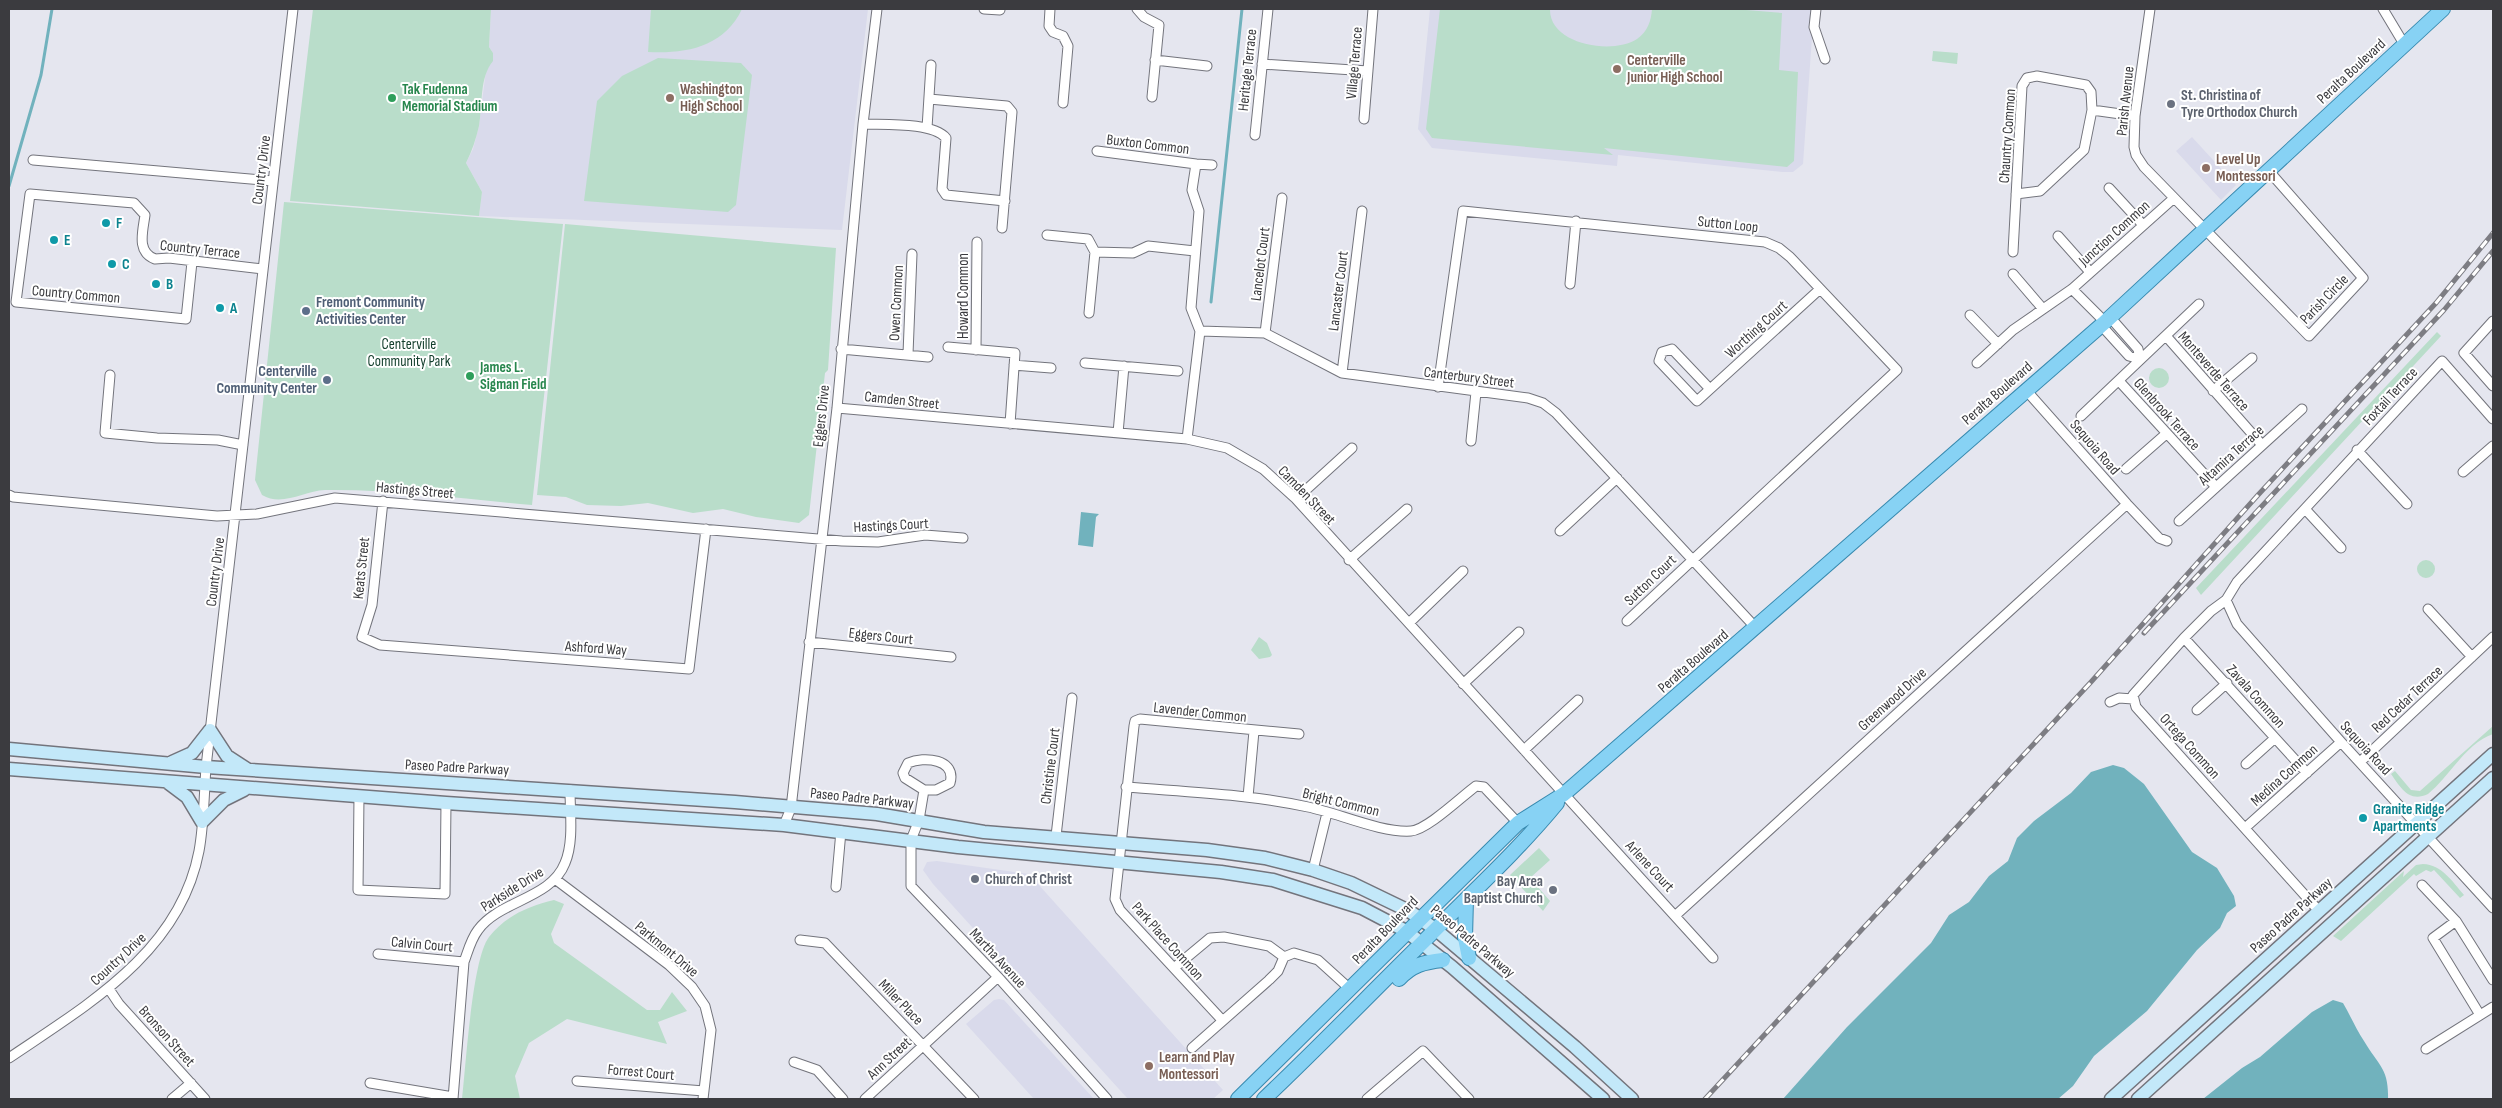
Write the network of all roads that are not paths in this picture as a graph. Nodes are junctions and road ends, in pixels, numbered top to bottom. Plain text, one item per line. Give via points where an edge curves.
1 (293, 9) edge
2 (877, 9) edge
3 (984, 9) edge
4 (1050, 9) edge
5 (1137, 9) edge
6 (1268, 9) edge
7 (1372, 9) edge
8 (1816, 9) edge
9 (2150, 9) edge
10 (2382, 9) edge
11 (2443, 9) edge
12 (1000, 10) dead end
13 (2404, 44) junction
14 (1825, 58) dead end
15 (1155, 60) junction
16 (1262, 64) junction
17 (932, 65) dead end
18 (1207, 66) dead end
19 (1368, 71) junction
20 (1152, 97) dead end
21 (929, 99) junction
22 (1063, 103) dead end
23 (2092, 110) junction
24 (2135, 116) junction
25 (1364, 119) dead end
26 (864, 124) junction
27 (927, 128) junction
28 (1254, 134) dead end
29 (1097, 152) dead end
30 (33, 160) dead end
31 (1196, 164) junction
32 (1212, 166) dead end
33 (2268, 170) junction
34 (273, 181) junction
35 (2109, 188) dead end
36 (30, 194) joint
37 (2016, 194) junction
38 (1282, 198) dead end
39 (2174, 198) junction
40 (1005, 201) junction
41 (1362, 211) dead end
42 (1576, 221) junction
43 (2143, 225) junction
44 (1002, 228) dead end
45 (2204, 228) junction
46 (1047, 235) dead end
47 (2058, 236) dead end
48 (977, 242) dead end
49 (1195, 251) junction
50 (1095, 252) junction
51 (2013, 252) dead end
52 (912, 254) dead end
53 (192, 262) junction
54 (263, 269) junction
55 (2090, 272) junction
56 (2013, 274) dead end
57 (1570, 284) dead end
58 (1820, 289) junction
59 (2072, 289) junction
60 (2199, 304) dead end
61 (2043, 308) junction
62 (1090, 312) dead end
63 (1970, 315) dead end
64 (2105, 321) junction
65 (2493, 321) edge
66 (1200, 330) junction
67 (1265, 332) junction
68 (2166, 336) junction
69 (1998, 344) junction
70 (948, 347) dead end
71 (841, 349) junction
72 (976, 350) junction
73 (908, 354) junction
74 (928, 357) dead end
75 (2252, 358) dead end
76 (2140, 359) junction
77 (1085, 363) dead end
78 (1977, 363) dead end
79 (1014, 365) junction
80 (1124, 366) junction
81 (1051, 368) dead end
82 (1178, 371) dead end
83 (1342, 373) junction
84 (110, 375) dead end
85 (2118, 381) junction
86 (2493, 386) edge
87 (1438, 387) junction
88 (1710, 388) junction
89 (2025, 389) junction
90 (2213, 391) junction
91 (1476, 392) junction
92 (837, 408) junction
93 (2302, 409) dead end
94 (2081, 416) dead end
95 (2493, 419) edge
96 (1010, 424) junction
97 (1118, 433) junction
98 (2166, 434) junction
99 (1187, 439) junction
100 (1471, 442) dead end
101 (243, 444) junction
102 (2262, 445) junction
103 (2493, 446) edge
104 (1352, 448) dead end
105 (2357, 450) junction
106 (2126, 469) dead end
107 (2464, 472) dead end
108 (1617, 478) junction
109 (2216, 487) junction
110 (9, 495) edge
111 (1296, 499) junction
112 (383, 501) junction
113 (2126, 504) junction
114 (2407, 504) dead end
115 (1407, 509) dead end
116 (2305, 509) junction
117 (235, 514) junction
118 (2178, 520) dead end
119 (706, 529) junction
120 (1560, 531) dead end
121 (963, 538) dead end
122 (820, 539) junction
123 (2167, 541) dead end
124 (2341, 548) dead end
125 (1349, 560) junction
126 (1692, 560) junction
127 (1463, 571) dead end
128 (2226, 600) junction
129 (2428, 609) dead end
130 (1627, 621) dead end
131 (1409, 623) junction
132 (1756, 628) junction
133 (1519, 632) dead end
134 (2493, 637) edge
135 (362, 638) joint
136 (2184, 638) junction
137 (809, 642) junction
138 (951, 656) dead end
139 (2472, 656) junction
140 (2226, 683) junction
141 (1463, 684) junction
142 (1072, 698) dead end
143 (2133, 699) junction
144 (1578, 700) dead end
145 (2110, 702) dead end
146 (2197, 710) dead end
147 (210, 730) junction
148 (1254, 731) junction
149 (1298, 734) dead end
150 (2275, 738) junction
151 (2341, 742) junction
152 (9, 749) edge
153 (1524, 750) junction
154 (2493, 754) edge
155 (2360, 762) junction
156 (168, 764) junction
157 (2246, 764) dead end
158 (206, 767) junction
159 (9, 769) edge
160 (249, 770) junction
161 (2307, 772) junction
162 (2493, 778) edge
163 (167, 782) junction
164 (204, 785) junction
165 (1126, 787) junction
166 (249, 788) junction
167 (570, 790) junction
168 (924, 790) junction
169 (1564, 794) junction
170 (359, 796) junction
171 (1248, 797) junction
172 (446, 803) junction
173 (790, 808) junction
174 (570, 810) junction
175 (1327, 813) junction
176 (919, 820) junction
177 (202, 822) junction
178 (2416, 822) junction
179 (1518, 823) junction
180 (784, 824) junction
181 (2246, 828) junction
182 (841, 831) junction
183 (1056, 836) junction
184 (2428, 837) junction
185 (911, 840) junction
186 (1120, 843) junction
187 (1118, 863) junction
188 (1313, 870) junction
189 (555, 879) junction
190 (2422, 885) dead end
191 (836, 887) dead end
192 (1466, 900) junction
193 (2493, 908) edge
194 (2319, 911) junction
195 (1676, 915) junction
196 (1420, 918) junction
197 (2456, 921) junction
198 (1435, 929) junction
199 (1406, 931) junction
200 (800, 940) dead end
201 (1422, 943) junction
202 (378, 954) dead end
203 (1284, 957) junction
204 (1469, 958) junction
205 (1714, 958) dead end
206 (1443, 960) junction
207 (464, 962) junction
208 (1174, 968) junction
209 (998, 977) junction
210 (2493, 980) edge
211 (109, 989) junction
212 (1350, 989) junction
213 (2493, 1007) edge
214 (1359, 1008) junction
215 (2480, 1015) junction
216 (1222, 1020) junction
217 (923, 1045) junction
218 (1192, 1048) dead end
219 (2426, 1049) dead end
220 (9, 1058) edge
221 (794, 1062) dead end
222 (576, 1080) dead end
223 (191, 1083) junction
224 (370, 1083) dead end
225 (704, 1095) edge
226 (453, 1098) edge
227 (172, 1099) edge
228 (205, 1099) edge
229 (843, 1099) edge
230 (865, 1099) edge
231 (974, 1099) edge
232 (1107, 1099) edge
233 (1238, 1099) edge
234 (1264, 1099) edge
235 (1367, 1099) edge
236 (1469, 1099) edge
237 (1602, 1099) edge
238 (1632, 1099) edge
239 (2111, 1099) edge
240 (2138, 1099) edge

1 - 34 street, Country Drive
2 - 26 street, Eggers Drive
3 - 12 street
4 - 22 street via 1049,26 1052,32 1063,36 1068,46
5 - 15 street via 1159,25
6 - 16 street, Heritage Terrace
7 - 19 street, Village Terrace
8 - 14 street via 1814,27
9 - 24 street, Parish Avenue
10 - 13 street
11 - 13 main road, Peralta Boulevard
13 - 33 main road, Peralta Boulevard
15 - 18 street
15 - 20 street
16 - 19 street
16 - 28 street, Heritage Terrace
17 - 21 street
19 - 25 street, Village Terrace
21 - 27 street
21 - 40 street via 1007,106 1012,112
23 - 24 street
23 - 37 street, Chauntry Common via 2084,150 2040,191
23 - 37 street, Chauntry Common via 2091,92 2086,85 2036,76 2027,78 2022,86
24 - 39 street, Parish Avenue via 2136,155
26 - 27 street
26 - 71 street, Eggers Drive
27 - 40 street via 941,132 946,138 942,189 946,195
29 - 31 street, Buxton Common
30 - 34 street
31 - 32 street, Buxton Common
31 - 49 street, Buxton Common via 1192,190 1199,211
33 - 45 main road, Peralta Boulevard
33 - 45 street, Parish Circle via 2364,278 2309,336
34 - 54 street, Country Drive
35 - 43 street
36 - 53 street, Country Terrace via 134,203 145,215 143,251 155,260 168,258
36 - 53 street, Country Common via 16,302 186,319
37 - 51 street, Chauntry Common
38 - 67 street, Lancelot Court
39 - 43 street, Junction Common
39 - 45 street, Parish Avenue
40 - 44 street
41 - 83 street, Lancaster Court
42 - 57 street
42 - 58 street, Sutton Loop via 1765,242 1790,257
42 - 87 street, Sutton Loop via 1463,211
43 - 55 street, Junction Common
45 - 64 main road, Peralta Boulevard
46 - 50 street via 1088,239
47 - 55 street
48 - 72 street, Howard Common
49 - 50 street via 1148,246 1133,253
49 - 66 street, Buxton Common via 1191,308
50 - 62 street
52 - 73 street, Owen Common
53 - 54 street, Country Terrace
54 - 101 street, Country Drive
55 - 59 street, Junction Common
56 - 61 street
58 - 88 street, Worthing Court
58 - 126 street, Sutton Loop via 1898,370
59 - 61 street, Junction Common
59 - 64 street
60 - 68 street
61 - 69 street, Junction Common
63 - 69 street
64 - 76 street via 2138,349
64 - 89 main road, Peralta Boulevard
65 - 86 street via 2464,353
66 - 67 street, Canterbury Street
66 - 99 street
67 - 83 street, Canterbury Street
68 - 76 street
68 - 90 street, Monteverde Terrace
69 - 78 street, Junction Common
70 - 72 street, Howard Common
71 - 73 street, Owen Common
71 - 92 street, Eggers Drive
72 - 79 street, Howard Common via 1015,353
73 - 74 street, Owen Common
75 - 90 street
76 - 85 street
77 - 80 street
79 - 81 street
79 - 96 street
80 - 82 street
80 - 97 street
83 - 87 street, Canterbury Street
84 - 101 street via 105,432
85 - 94 street
85 - 98 street, Glenbrook Terrace
87 - 91 street, Canterbury Street
88 - 88 street, Worthing Court via 1672,349 1662,352 1659,361 1697,402
89 - 113 street, Sequoia Road
89 - 132 main road, Peralta Boulevard
90 - 102 street, Monteverde Terrace
91 - 100 street
91 - 108 street, Canterbury Street via 1528,398 1543,403
92 - 96 street, Camden Street
92 - 122 street, Eggers Drive
93 - 102 street, Altamira Terrace
95 - 105 street, Foxtail Terrace via 2442,361
96 - 97 street, Camden Street
97 - 99 street, Camden Street
98 - 106 street
98 - 109 street, Glenbrook Terrace
99 - 111 street, Camden Street via 1227,448 1263,469
101 - 117 street, Country Drive
102 - 109 street, Altamira Terrace
103 - 107 street
104 - 111 street
105 - 114 street
105 - 116 street, Foxtail Terrace
108 - 120 street
108 - 126 street, Canterbury Street
109 - 118 street, Altamira Terrace
110 - 117 street, Hastings Street via 217,516
111 - 125 street, Camden Street
112 - 117 street, Hastings Street via 334,498 257,514
112 - 119 street, Hastings Street
112 - 135 street, Keats Street via 372,605
113 - 123 street, Sequoia Road
113 - 195 street, Greenwood Drive
115 - 125 street
116 - 124 street
116 - 128 street, Foxtail Terrace via 2237,582
117 - 147 street, Country Drive
119 - 122 street, Hastings Street
119 - 135 street, Ashford Way via 689,669 380,645
121 - 122 street, Hastings Court via 924,536 878,542
122 - 137 street, Eggers Drive
125 - 131 street, Camden Street
126 - 130 street, Sutton Court
126 - 132 street, Canterbury Street
127 - 131 street
128 - 136 street
128 - 151 street, Sequoia Road via 2237,624
129 - 139 street
131 - 141 street, Camden Street
132 - 169 main road, Peralta Boulevard
133 - 141 street
134 - 139 street, Red Cedar Terrace
136 - 140 street, Zavala Common
136 - 143 street via 2135,691
137 - 138 street, Eggers Court
137 - 173 street, Eggers Drive
139 - 155 street, Red Cedar Terrace
140 - 146 street
140 - 150 street, Zavala Common
141 - 153 street, Camden Street
142 - 183 street, Christine Court
143 - 145 street via 2119,698
143 - 181 street, Ortega Common via 2136,707
144 - 153 street
147 - 156 main road via 192,753
147 - 158 street, Country Drive
147 - 160 main road via 227,756
148 - 149 street, Lavender Common
148 - 165 street, Lavender Common via 1135,721
148 - 171 street
150 - 157 street
150 - 161 street, Zavala Common
151 - 155 street, Sequoia Road
151 - 161 street, Medina Common
152 - 156 main road, Paseo Padre Parkway
153 - 169 street, Camden Street
154 - 178 main road, Paseo Padre Parkway
155 - 178 street, Sequoia Road
156 - 158 main road, Paseo Padre Parkway
158 - 160 main road, Paseo Padre Parkway
158 - 164 street, Country Drive
159 - 163 main road
160 - 167 main road, Paseo Padre Parkway
161 - 181 street, Medina Common
162 - 184 main road
163 - 164 main road
163 - 177 main road via 187,797
164 - 166 main road
164 - 177 street, Country Drive
165 - 171 street, Bright Common
165 - 186 street, Park Place Common
166 - 170 main road
166 - 177 main road via 224,800
167 - 173 main road, Paseo Padre Parkway
167 - 174 street, Parkside Drive
168 - 168 street via 905,778 908,763 921,760 946,764 951,768 950,783 936,790
168 - 176 street, Martha Avenue
169 - 179 main road, Peralta Boulevard
169 - 192 main road, Peralta Boulevard via 1526,841
169 - 195 street, Arlene Court
170 - 172 main road
170 - 172 street via 358,890 445,894
171 - 175 street, Bright Common
172 - 174 main road
173 - 176 main road, Paseo Padre Parkway
173 - 180 street, Eggers Drive
174 - 180 main road
174 - 189 street, Parkside Drive via 565,863
175 - 179 street, Bright Common via 1395,830 1412,831 1428,826 1476,786 1488,789
175 - 188 street
176 - 183 main road, Paseo Padre Parkway via 984,832
176 - 185 street, Martha Avenue
177 - 211 street, Country Drive via 199,851 174,918 157,941
178 - 184 street, Sequoia Road
178 - 194 main road, Paseo Padre Parkway
179 - 196 main road, Peralta Boulevard
180 - 182 main road
181 - 194 street, Ortega Common
182 - 185 main road
182 - 191 street
183 - 186 main road, Paseo Padre Parkway
184 - 193 street, Sequoia Road
184 - 240 main road
185 - 187 main road
185 - 209 street, Martha Avenue via 911,886
186 - 187 street, Park Place Common
186 - 188 main road, Paseo Padre Parkway via 1237,853
187 - 199 main road via 1272,880 1362,908
187 - 208 street, Park Place Common via 1115,899 1118,905
188 - 196 main road, Paseo Padre Parkway via 1373,892
189 - 207 street, Parkside Drive via 489,918 471,941
189 - 225 street, Parkmont Drive via 669,965 692,987 705,1006 711,1030
190 - 197 street
192 - 198 main road, Peralta Boulevard
192 - 204 main road via 1464,938
194 - 239 main road, Paseo Padre Parkway
195 - 205 street, Arlene Court
196 - 198 main road, Paseo Padre Parkway
196 - 199 main road, Peralta Boulevard
197 - 210 street
197 - 215 street via 2433,938
198 - 201 main road, Peralta Boulevard
198 - 204 main road, Paseo Padre Parkway
199 - 201 main road
199 - 212 main road, Peralta Boulevard
200 - 217 street, Miller Place via 825,943
201 - 206 main road
201 - 214 main road, Peralta Boulevard
202 - 207 street, Calvin Court
203 - 208 street via 1269,946 1224,937 1210,938
203 - 212 street via 1294,953 1318,960
203 - 216 street via 1270,980
204 - 238 main road, Paseo Padre Parkway
206 - 214 main road via 1409,968 1374,1004
206 - 237 main road
207 - 226 street, Parkside Drive
208 - 216 street, Park Place Common
209 - 217 street, Ann Street
209 - 232 street, Martha Avenue
211 - 220 street, Country Drive
211 - 223 street, Bronson Street
212 - 233 main road, Peralta Boulevard
213 - 215 street
214 - 234 main road, Peralta Boulevard
215 - 219 street
216 - 218 street
217 - 230 street, Ann Street
217 - 231 street, Miller Place
221 - 229 street via 817,1070
222 - 225 street, Forrest Court
223 - 227 street
223 - 228 street, Bronson Street
224 - 226 street
235 - 236 street via 1423,1051

